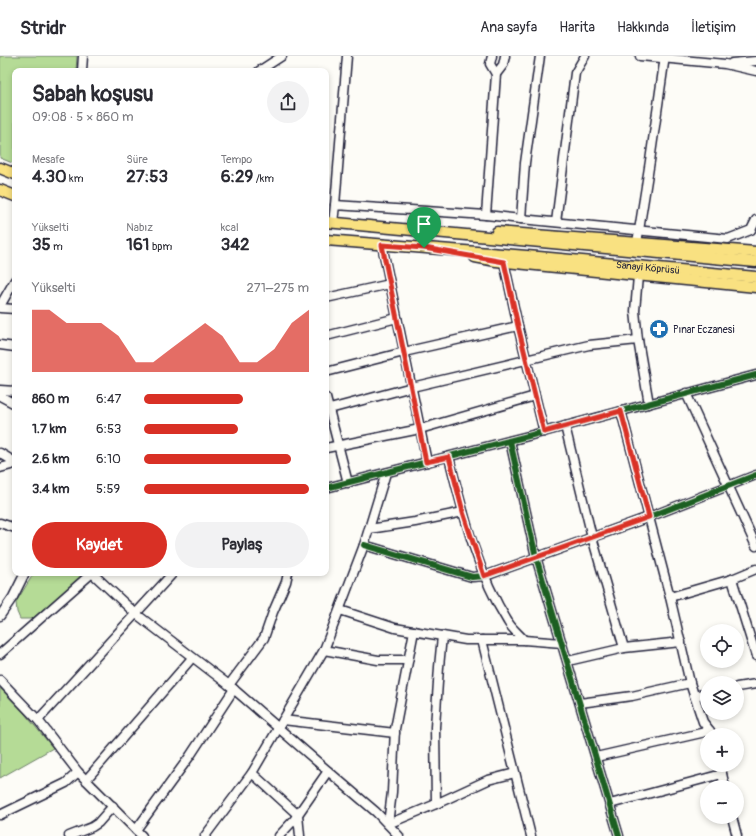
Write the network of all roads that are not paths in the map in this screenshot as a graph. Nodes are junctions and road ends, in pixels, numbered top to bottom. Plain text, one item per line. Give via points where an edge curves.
1 (83, 56) edge
2 (282, 56) edge
3 (347, 56) edge
4 (492, 56) edge
5 (505, 56) edge
6 (540, 56) edge
7 (585, 56) edge
8 (640, 56) edge
9 (665, 57) edge
10 (756, 61) edge
11 (725, 64) junction
12 (82, 68) edge
13 (263, 68) edge
14 (756, 71) edge
15 (496, 74) junction
16 (0, 168) edge
17 (12, 173) edge
18 (0, 191) edge
19 (12, 195) edge
20 (335, 205) junction
21 (486, 215) junction
22 (521, 220) junction
23 (756, 220) edge
24 (330, 222) edge
25 (556, 222) junction
26 (638, 231) junction
27 (431, 232) junction
28 (329, 240) edge
29 (637, 243) junction
30 (382, 245) junction
31 (424, 248) junction
32 (756, 252) edge
33 (504, 262) junction
34 (756, 262) edge
35 (756, 270) edge
36 (638, 276) junction
37 (756, 276) edge
38 (390, 284) junction
39 (12, 286) edge
40 (756, 287) edge
41 (329, 297) edge
42 (0, 307) edge
43 (12, 309) edge
44 (397, 318) junction
45 (518, 326) junction
46 (329, 335) edge
47 (638, 340) junction
48 (0, 345) edge
49 (12, 347) edge
50 (404, 352) junction
51 (526, 360) junction
52 (329, 371) edge
53 (756, 375) edge
54 (412, 387) junction
55 (0, 390) edge
56 (12, 391) edge
57 (686, 394) junction
58 (0, 396) edge
59 (535, 396) junction
60 (12, 402) edge
61 (649, 404) junction
62 (329, 409) edge
63 (621, 411) junction
64 (329, 416) edge
65 (566, 426) junction
66 (420, 429) junction
67 (544, 432) junction
68 (510, 441) junction
69 (338, 445) junction
70 (329, 447) edge
71 (0, 453) edge
72 (449, 457) junction
73 (12, 461) edge
74 (426, 462) junction
75 (12, 464) edge
76 (0, 468) edge
77 (386, 473) junction
78 (756, 475) edge
79 (348, 483) junction
80 (729, 485) junction
81 (329, 487) edge
82 (463, 512) junction
83 (649, 517) junction
84 (0, 523) edge
85 (12, 527) edge
86 (369, 529) junction
87 (592, 537) junction
88 (364, 545) junction
89 (756, 546) edge
90 (536, 557) junction
91 (756, 569) edge
92 (24, 576) edge
93 (89, 576) edge
94 (95, 576) edge
95 (171, 576) edge
96 (287, 576) edge
97 (484, 576) junction
98 (732, 579) junction
99 (670, 597) junction
100 (340, 610) junction
101 (135, 613) junction
102 (0, 616) edge
103 (414, 631) junction
104 (442, 636) junction
105 (482, 640) junction
106 (524, 640) junction
107 (0, 641) edge
108 (681, 642) junction
109 (562, 643) junction
110 (624, 648) junction
111 (324, 650) junction
112 (3, 651) edge
113 (756, 656) edge
114 (192, 658) junction
115 (408, 660) junction
116 (568, 661) junction
117 (0, 680) edge
118 (690, 683) junction
119 (756, 684) edge
120 (744, 686) edge
121 (232, 687) junction
122 (700, 695) edge
123 (694, 696) junction
124 (580, 703) junction
125 (38, 720) junction
126 (283, 720) junction
127 (278, 728) junction
128 (707, 728) edge
129 (395, 734) junction
130 (700, 735) edge
131 (596, 757) junction
132 (328, 771) junction
133 (78, 772) junction
134 (252, 773) junction
135 (515, 773) junction
136 (722, 774) joint
137 (86, 780) junction
138 (723, 780) edge
139 (436, 804) junction
140 (610, 804) junction
141 (112, 806) junction
142 (0, 815) edge
143 (298, 815) junction
144 (388, 824) junction
145 (734, 824) edge
146 (139, 833) edge
147 (69, 836) edge
148 (205, 836) edge
149 (279, 836) edge
150 (300, 836) edge
151 (399, 836) edge
152 (531, 836) edge
153 (619, 836) edge
154 (737, 836) edge

1 - 12 street
2 - 13 street
3 - 20 street
4 - 15 street via 490,64
5 - 15 street via 503,65
6 - 22 street via 525,163
7 - 25 street via 576,73
8 - 9 street
9 - 11 street
9 - 26 street
10 - 11 street
11 - 14 street
15 - 21 street
16 - 17 main road
18 - 19 main road
20 - 21 street
20 - 24 street
21 - 22 street
22 - 25 street
23 - 26 street via 751,230 728,239
24 - 27 main road
25 - 26 street
26 - 29 street
27 - 29 main road via 496,232
27 - 34 main road, Sanayi Köprüsü
28 - 30 main road
29 - 32 main road
30 - 31 main road
30 - 38 street
31 - 33 main road
31 - 37 main road, Sanayi Köprüsü
33 - 36 main road
33 - 45 street
35 - 37 main road
36 - 40 main road
36 - 47 street via 635,312
38 - 41 street
38 - 44 street
39 - 42 street
42 - 43 street
44 - 46 street
44 - 50 street
45 - 50 street
45 - 51 street
47 - 51 street via 589,346
47 - 61 street
48 - 49 street
50 - 52 street
50 - 54 street
51 - 54 street
51 - 59 street
53 - 57 street
54 - 62 street
54 - 66 street
55 - 56 street
57 - 61 street
57 - 80 street
58 - 60 street
59 - 66 street
59 - 67 street
61 - 63 street
63 - 65 street
63 - 83 street
64 - 69 street
65 - 67 street
65 - 87 street
66 - 69 street
66 - 74 street
67 - 68 street
68 - 72 street
68 - 90 street
69 - 70 street
69 - 79 street
71 - 73 street
72 - 74 street
72 - 82 street
74 - 77 street
75 - 76 street
77 - 79 street
77 - 86 street
78 - 80 street
79 - 81 street
80 - 83 street
80 - 89 street
82 - 86 street
82 - 97 street
83 - 87 street
83 - 99 street
84 - 85 street
86 - 88 street
87 - 90 street
87 - 110 street
88 - 97 street via 472,577
88 - 100 street
90 - 97 street
90 - 109 street
91 - 98 street
92 - 102 street
93 - 112 street
94 - 101 street
95 - 101 street
96 - 121 street via 264,638
97 - 106 street via 508,623
98 - 99 street
98 - 113 street
99 - 108 street
100 - 103 street via 395,628
100 - 111 street
101 - 114 street
101 - 125 street
103 - 104 street
103 - 115 street
104 - 105 street
104 - 139 street via 435,727
105 - 106 street
105 - 135 street
106 - 109 street
107 - 112 street
108 - 110 street
108 - 118 street
109 - 116 street
110 - 116 street
111 - 115 street via 378,660
111 - 126 street
114 - 121 street
114 - 137 street
115 - 129 street
116 - 124 street
117 - 125 street
118 - 123 street
118 - 124 street via 632,696
119 - 120 street
121 - 127 street
121 - 146 street
122 - 123 street
123 - 128 street
124 - 131 street
125 - 133 street
126 - 127 street
126 - 129 street
127 - 132 street
127 - 134 street
129 - 144 street
130 - 131 street
131 - 140 street
132 - 143 street
132 - 144 street
133 - 137 street
133 - 142 street via 66,783
134 - 143 street
134 - 148 street
135 - 139 street via 488,780
135 - 152 street
136 - 138 street
136 - 140 street
137 - 141 street
139 - 144 street
140 - 153 street
141 - 146 street
141 - 147 street via 98,823
143 - 149 street
143 - 150 street
144 - 151 street
145 - 154 street

